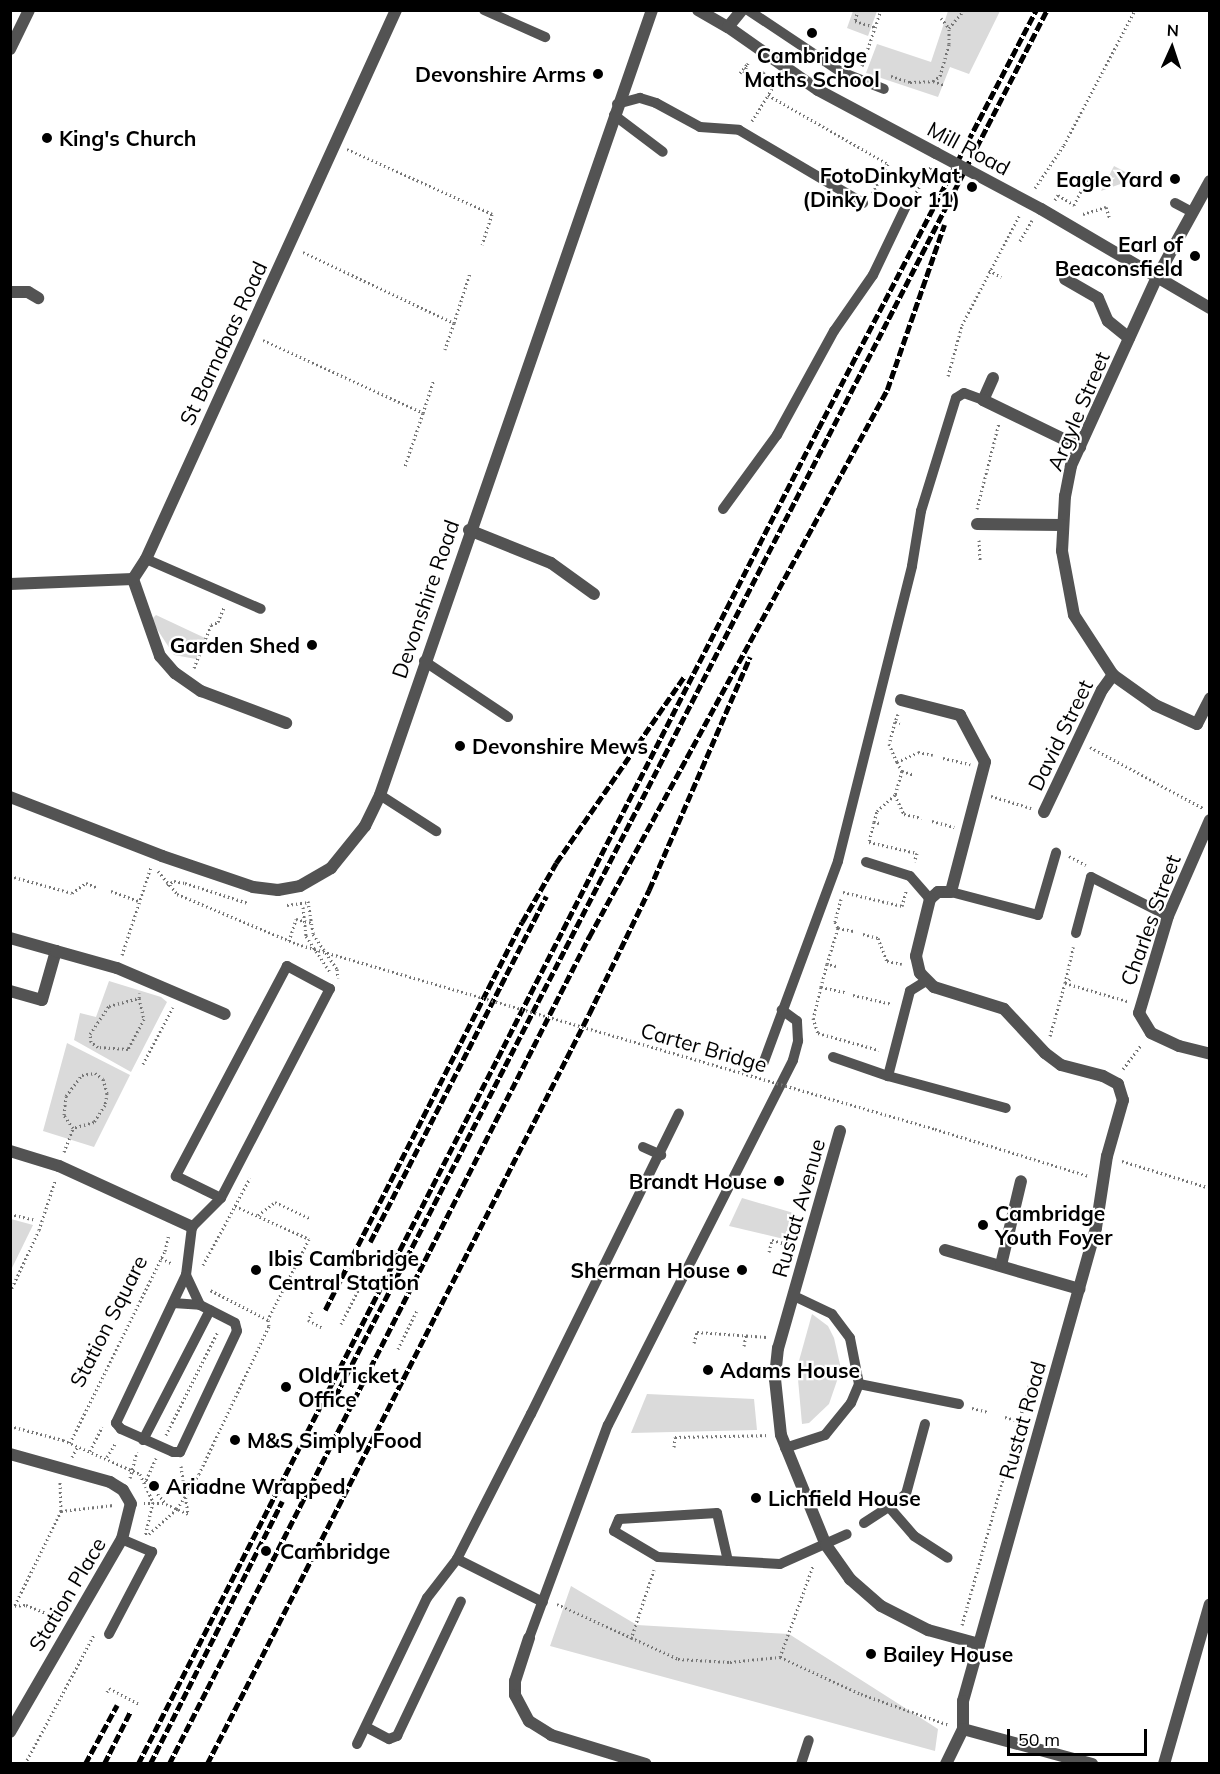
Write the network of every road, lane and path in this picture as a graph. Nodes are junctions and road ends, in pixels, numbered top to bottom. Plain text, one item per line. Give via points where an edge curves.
1 (29, 10) edge
2 (396, 10) edge
3 (484, 10) edge
4 (652, 10) edge
5 (698, 10) edge
6 (742, 10) edge
7 (748, 10) edge
8 (858, 10) edge
9 (881, 10) edge
10 (964, 10) edge
11 (710, 14) edge
12 (941, 18) dead end
13 (728, 27) junction
14 (875, 27) junction
15 (949, 28) junction
16 (545, 37) dead end
17 (10, 49) edge
18 (872, 69) dead end
19 (881, 72) dead end
20 (933, 81) junction
21 (757, 83) dead end
22 (944, 86) dead end
23 (885, 89) dead end
24 (768, 94) junction
25 (616, 110) junction
26 (750, 126) dead end
27 (338, 145) junction
28 (663, 152) dead end
29 (928, 170) dead end
30 (1089, 176) dead end
31 (1209, 181) edge
32 (866, 200) joint
33 (910, 202) joint
34 (1055, 202) dead end
35 (1175, 203) dead end
36 (1040, 209) junction
37 (1192, 212) junction
38 (1085, 215) dead end
39 (1110, 219) dead end
40 (1020, 241) dead end
41 (482, 244) dead end
42 (290, 246) junction
43 (988, 270) dead end
44 (470, 273) dead end
45 (1001, 277) dead end
46 (1157, 277) junction
47 (1065, 279) dead end
48 (10, 292) edge
49 (38, 298) dead end
50 (1209, 308) edge
51 (454, 322) junction
52 (248, 333) junction
53 (1129, 338) junction
54 (445, 349) dead end
55 (993, 378) dead end
56 (434, 380) dead end
57 (983, 400) junction
58 (1005, 408) junction
59 (423, 413) junction
60 (1080, 447) junction
61 (405, 466) dead end
62 (723, 509) dead end
63 (977, 524) junction
64 (1062, 525) junction
65 (469, 530) junction
66 (146, 559) junction
67 (980, 561) dead end
68 (133, 579) junction
69 (10, 584) edge
70 (594, 594) dead end
71 (227, 601) dead end
72 (261, 609) dead end
73 (424, 661) junction
74 (1113, 675) junction
75 (188, 683) junction
76 (1209, 699) edge
77 (901, 700) dead end
78 (508, 717) dead end
79 (895, 722) dead end
80 (286, 723) dead end
81 (1078, 741) junction
82 (933, 755) dead end
83 (943, 758) dead end
84 (897, 762) junction
85 (984, 768) junction
86 (902, 771) junction
87 (914, 775) dead end
88 (979, 792) junction
89 (380, 795) junction
90 (895, 795) junction
91 (10, 797) edge
92 (1209, 812) edge
93 (1044, 813) joint
94 (922, 818) dead end
95 (1209, 820) edge
96 (932, 821) dead end
97 (874, 822) junction
98 (879, 823) dead end
99 (436, 831) dead end
100 (968, 831) junction
101 (143, 849) junction
102 (1056, 853) joint
103 (162, 856) junction
104 (866, 862) dead end
105 (10, 876) edge
106 (910, 876) junction
107 (1091, 877) junction
108 (300, 886) junction
109 (96, 887) dead end
110 (111, 891) dead end
111 (951, 892) junction
112 (930, 899) junction
113 (140, 901) junction
114 (303, 907) dead end
115 (1168, 916) junction
116 (305, 922) junction
117 (312, 923) junction
118 (838, 928) junction
119 (854, 931) dead end
120 (1076, 933) joint
121 (863, 934) dead end
122 (10, 938) edge
123 (289, 941) junction
124 (56, 951) junction
125 (827, 964) junction
126 (917, 964) junction
127 (836, 966) dead end
128 (117, 968) junction
129 (142, 979) junction
130 (1070, 979) dead end
131 (926, 981) junction
132 (1065, 983) junction
133 (821, 987) junction
134 (330, 989) junction
135 (10, 991) edge
136 (181, 992) junction
137 (845, 992) dead end
138 (853, 995) dead end
139 (139, 998) junction
140 (1140, 1005) junction
141 (906, 1008) junction
142 (783, 1010) junction
143 (225, 1014) dead end
144 (1151, 1033) junction
145 (1045, 1053) junction
146 (894, 1054) junction
147 (1209, 1054) edge
148 (833, 1058) dead end
149 (143, 1064) dead end
150 (763, 1064) dead end
151 (888, 1076) junction
152 (1118, 1084) junction
153 (1006, 1108) dead end
154 (680, 1113) dead end
155 (73, 1128) junction
156 (840, 1131) dead end
157 (643, 1147) dead end
158 (10, 1151) edge
159 (661, 1155) junction
160 (1107, 1156) junction
161 (59, 1166) junction
162 (1102, 1178) junction
163 (1022, 1181) dead end
164 (1209, 1188) edge
165 (221, 1198) junction
166 (10, 1214) edge
167 (258, 1215) junction
168 (166, 1216) junction
169 (309, 1218) dead end
170 (35, 1220) dead end
171 (192, 1227) junction
172 (807, 1250) junction
173 (945, 1250) dead end
174 (769, 1252) dead end
175 (1001, 1264) junction
176 (186, 1275) junction
177 (362, 1283) dead end
178 (1079, 1289) junction
179 (10, 1292) edge
180 (794, 1296) junction
181 (233, 1302) dead end
182 (173, 1303) junction
183 (205, 1308) junction
184 (417, 1310) dead end
185 (312, 1312) dead end
186 (225, 1317) junction
187 (268, 1320) dead end
188 (341, 1324) dead end
189 (323, 1328) dead end
190 (746, 1335) junction
191 (780, 1339) junction
192 (694, 1343) dead end
193 (744, 1346) dead end
194 (398, 1349) dead end
195 (1047, 1365) dead end
196 (859, 1384) junction
197 (959, 1404) dead end
198 (1005, 1417) dead end
199 (1019, 1421) junction
200 (925, 1424) dead end
201 (10, 1426) edge
202 (1041, 1427) junction
203 (781, 1435) junction
204 (143, 1440) junction
205 (70, 1443) junction
206 (78, 1446) junction
207 (674, 1447) dead end
208 (160, 1448) junction
209 (785, 1448) junction
210 (180, 1452) junction
211 (10, 1454) edge
212 (132, 1468) junction
213 (66, 1469) junction
214 (146, 1480) junction
215 (184, 1497) junction
216 (153, 1502) dead end
217 (131, 1504) junction
218 (889, 1507) junction
219 (177, 1509) junction
220 (864, 1523) dead end
221 (847, 1534) dead end
222 (144, 1538) dead end
223 (122, 1539) junction
224 (826, 1545) junction
225 (658, 1557) junction
226 (948, 1558) dead end
227 (457, 1559) junction
228 (728, 1561) junction
229 (461, 1601) dead end
230 (543, 1602) junction
231 (1209, 1604) edge
232 (15, 1605) junction
233 (10, 1606) edge
234 (73, 1624) junction
235 (109, 1634) dead end
236 (94, 1635) dead end
237 (530, 1638) joint
238 (958, 1638) junction
239 (631, 1639) junction
240 (979, 1644) junction
241 (780, 1657) junction
242 (107, 1692) dead end
243 (139, 1704) dead end
244 (366, 1727) junction
245 (963, 1729) junction
246 (10, 1732) edge
247 (809, 1740) dead end
248 (357, 1744) dead end
249 (646, 1764) edge
250 (801, 1764) edge
251 (946, 1764) edge
252 (1092, 1764) edge
253 (1164, 1764) edge

1 - 17 street
2 - 27 street, St Barnabas Road
3 - 16 lane
4 - 25 street, Devonshire Road
5 - 11 street, Mill Road
6 - 13 street
7 - 23 lane via 841,72
8 - 14 path via 855,21
9 - 14 path
10 - 15 path
11 - 13 street, Mill Road
12 - 15 path
13 - 36 street, Mill Road, bridge via 819,90
14 - 18 path via 862,66
15 - 20 path via 950,44 940,76
19 - 20 path via 910,82
20 - 22 path
21 - 24 path via 764,72 777,81
24 - 26 path
24 - 32 path via 888,164
25 - 28 lane
25 - 32 lane via 640,98 700,127 739,130
25 - 65 street, Devonshire Road
27 - 41 path via 492,214
27 - 42 street, St Barnabas Road
29 - 33 path
30 - 34 path via 1074,205 1058,195
31 - 37 street, Argyle Street
33 - 62 lane via 873,275 834,331 777,435
35 - 37 lane
36 - 40 path
36 - 46 street, Mill Road
37 - 46 street, Argyle Street
38 - 39 path via 1106,207
42 - 51 path
42 - 52 street, St Barnabas Road
43 - 45 path
44 - 51 path
46 - 50 street, Mill Road
46 - 53 street, Argyle Street
47 - 53 street, Argyle Street via 1086,285 1116,329
48 - 49 street via 28,292
51 - 54 path
52 - 59 path
52 - 66 street, St Barnabas Road
53 - 60 street, Argyle Street
55 - 57 street
56 - 59 path
57 - 58 street
57 - 142 lane via 964,393 956,398 921,511 912,566 838,861
58 - 60 street
58 - 63 path via 976,500
59 - 61 path
60 - 64 street, Argyle Street via 1071,466
63 - 64 street
63 - 67 path
64 - 74 street, Argyle Street via 1064,576 1074,615
65 - 70 street via 551,563
65 - 73 street, Devonshire Road
66 - 68 street, St Barnabas Road
66 - 72 lane
68 - 69 street
68 - 75 street via 160,656
71 - 75 path via 218,622 211,625
73 - 78 lane
73 - 89 street, Devonshire Road
74 - 76 street, Argyle Street via 1155,705 1197,724
74 - 81 street, David Street
75 - 80 street
77 - 85 street via 960,715 985,762
79 - 84 path via 889,744
81 - 92 path
81 - 93 street, David Street
82 - 84 path via 918,752
83 - 85 path
84 - 86 path
85 - 88 street
86 - 87 path
86 - 90 path
88 - 93 path
88 - 100 street
89 - 99 lane
89 - 108 street, Devonshire Road via 365,826 330,868
90 - 94 path via 904,814
90 - 97 path via 877,811
91 - 101 street, Devonshire Road
95 - 115 street, Charles Street
96 - 100 path
97 - 98 path
97 - 106 path via 869,842 917,853
100 - 111 street
101 - 103 street, Devonshire Road
101 - 113 path via 151,868
102 - 107 path via 1084,861
102 - 111 lane via 1038,915
103 - 108 street, Devonshire Road via 253,887 278,890
103 - 123 path, Carter Bridge via 156,868 177,894
104 - 106 lane
105 - 109 path via 72,893 86,883
106 - 112 lane
106 - 118 path via 902,906 844,890 835,922
107 - 115 lane
107 - 120 lane
108 - 117 path via 309,902
110 - 113 path
111 - 112 street via 938,892
112 - 126 street
113 - 128 path
114 - 116 path
115 - 140 street, Charles Street
116 - 117 path
116 - 123 path via 296,920
116 - 134 path via 306,936 330,974
117 - 134 path via 313,934 338,972
118 - 119 path
118 - 125 path
120 - 132 path
121 - 126 path via 878,938 887,961
122 - 124 street
123 - 162 path, Carter Bridge, bridge
124 - 128 street
124 - 135 street via 42,1000
125 - 127 path
125 - 133 path
126 - 131 street
128 - 129 street
129 - 136 street
129 - 139 path
130 - 132 path
131 - 141 lane via 910,991
131 - 145 street via 1004,1009
132 - 140 path
132 - 145 path
133 - 137 path
133 - 146 path via 813,1018 818,1033
134 - 165 lane
134 - 165 lane via 287,966 201,1128 176,1176
136 - 143 street
136 - 149 path
138 - 141 path
139 - 139 path via 109,1006 90,1034 91,1042 98,1047 128,1049 144,1019
140 - 144 street, Charles Street via 1141,1021
141 - 146 lane
142 - 150 lane
142 - 230 lane via 797,1020 798,1041 793,1060 608,1425
144 - 147 street
144 - 152 path via 1123,1068
145 - 152 street via 1061,1065
146 - 151 lane
148 - 151 lane
151 - 153 lane
152 - 160 street, Rustat Road via 1123,1100
154 - 159 lane
155 - 155 path via 94,1122 105,1105 103,1079 95,1073 82,1075 66,1096 64,1115
155 - 161 path
156 - 172 street, Rustat Avenue
157 - 159 lane
158 - 161 street
159 - 227 lane
160 - 162 street, Rustat Road
160 - 164 path
161 - 168 street
161 - 179 path via 39,1230
162 - 178 street, Rustat Road via 1096,1228
163 - 175 street
165 - 167 path
165 - 171 lane
166 - 170 path
167 - 169 path via 275,1202
167 - 187 path via 309,1239
168 - 171 street
168 - 205 path, Station Square via 170,1240
171 - 176 lane
172 - 174 path via 772,1240
172 - 180 street, Rustat Avenue
173 - 175 street
175 - 178 street
176 - 182 lane
176 - 183 lane
177 - 188 path
178 - 202 street, Rustat Road
180 - 191 street, Rustat Avenue
180 - 196 lane, Rustat Avenue via 832,1314 850,1338
181 - 186 path
182 - 183 lane
182 - 204 lane via 117,1415 117,1427
183 - 186 lane
183 - 204 lane
184 - 194 path
185 - 189 path via 308,1320
186 - 208 path
186 - 210 lane via 235,1323 237,1331
190 - 191 path
190 - 192 path via 697,1332
190 - 193 path
191 - 203 street, Rustat Avenue via 775,1379
195 - 199 path via 1034,1368
196 - 197 lane
196 - 209 lane via 851,1403 825,1435
198 - 199 path
199 - 202 path
199 - 238 path
200 - 218 lane via 906,1494
201 - 205 path
202 - 240 street, Rustat Road
203 - 207 path via 675,1437
203 - 209 street, Rustat Avenue
204 - 208 lane
204 - 212 path
205 - 206 path
206 - 212 path
206 - 213 path
208 - 210 lane
208 - 214 path
209 - 224 street, Rustat Avenue
210 - 215 path
211 - 213 street
212 - 214 path
212 - 217 path
213 - 217 street via 110,1482 123,1490
213 - 232 path via 60,1482 61,1511
214 - 216 path
214 - 219 path via 166,1504
215 - 219 path
215 - 219 path via 188,1514
217 - 223 street, Station Place
218 - 220 lane
218 - 226 lane via 914,1536
219 - 222 path
221 - 224 lane
223 - 234 street, Station Place
223 - 235 lane via 152,1552
224 - 228 lane via 780,1564
224 - 238 street, Rustat Avenue via 850,1579 881,1606 928,1630
224 - 241 path via 808,1574
225 - 228 lane
225 - 228 lane via 614,1531 619,1519 717,1514
225 - 239 path
227 - 230 lane
227 - 244 lane via 428,1598
229 - 244 lane via 397,1736 389,1739
230 - 237 lane
230 - 239 path via 563,1605
231 - 253 street
232 - 233 path
232 - 234 path
234 - 236 path
234 - 246 street, Station Place
237 - 249 street via 515,1681 515,1695 529,1721 551,1735
238 - 240 street, Rustat Avenue
239 - 241 path via 678,1659 707,1663
240 - 245 street, Rustat Road via 963,1701
241 - 245 path via 881,1702
242 - 243 path via 109,1688
244 - 248 lane
245 - 251 street, Rustat Road
245 - 252 street
247 - 250 lane

